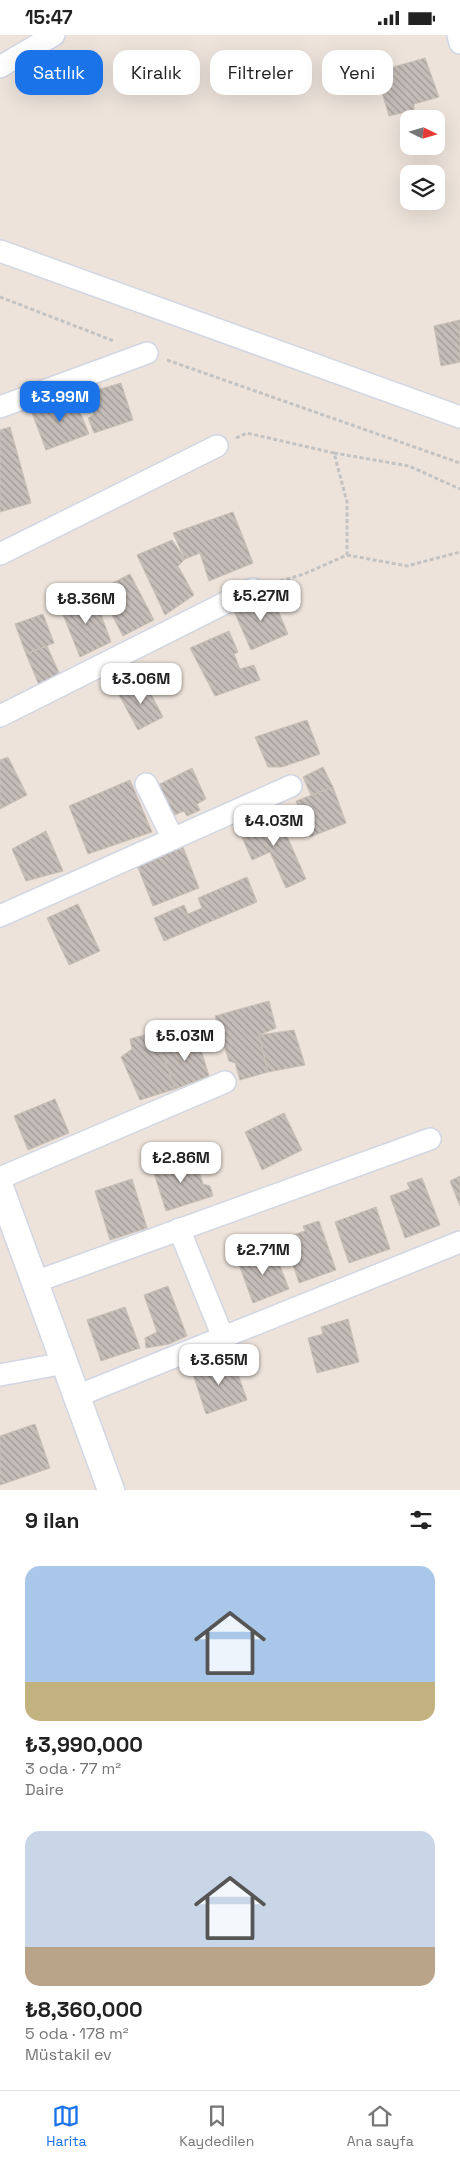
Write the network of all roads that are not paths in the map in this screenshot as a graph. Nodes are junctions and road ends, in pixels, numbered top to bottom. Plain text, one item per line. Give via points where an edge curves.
1 (54, 35) edge
2 (458, 35) edge
3 (460, 43) edge
4 (0, 67) edge
5 (0, 251) edge
6 (147, 353) road end
7 (0, 407) edge
8 (460, 417) edge
9 (217, 446) road end
10 (0, 554) edge
11 (253, 589) road end
12 (0, 717) edge
13 (146, 784) dead end
14 (291, 786) dead end
15 (173, 839) junction
16 (0, 917) edge
17 (224, 1082) dead end
18 (430, 1139) dead end
19 (0, 1178) edge
20 (0, 1187) edge
21 (179, 1229) junction
22 (460, 1242) edge
23 (35, 1282) junction
24 (224, 1337) junction
25 (65, 1363) junction
26 (0, 1375) edge
27 (77, 1396) junction
28 (112, 1490) edge

1 - 4 street
2 - 3 street
5 - 8 street
6 - 7 street
9 - 10 street
11 - 12 street
13 - 15 street
14 - 15 street
15 - 16 street
17 - 19 street
18 - 21 street
20 - 23 street
21 - 23 street
21 - 24 street
22 - 24 street
23 - 25 street
24 - 27 street
25 - 26 street
25 - 27 street
27 - 28 street

